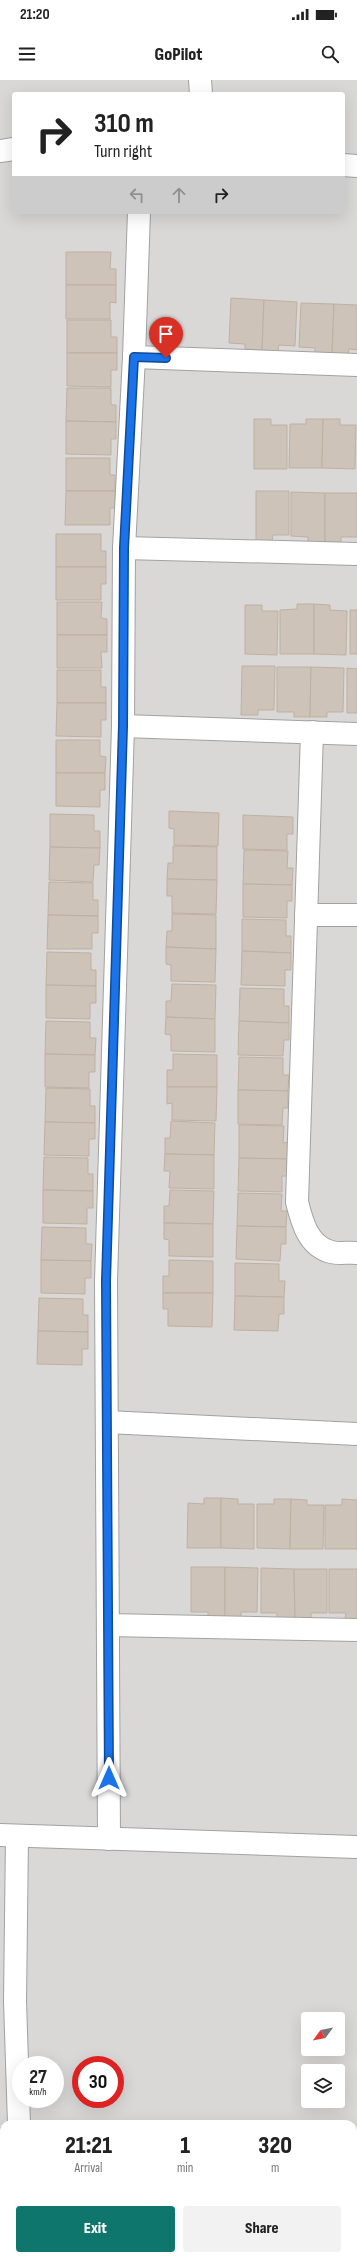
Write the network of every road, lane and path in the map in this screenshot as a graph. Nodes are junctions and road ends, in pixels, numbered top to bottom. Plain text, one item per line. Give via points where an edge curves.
1 (200, 80) edge
2 (201, 92) edge
3 (12, 149) edge
4 (0, 151) edge
5 (345, 165) edge
6 (357, 166) edge
7 (138, 214) edge
8 (134, 357) junction
9 (357, 365) edge
10 (124, 548) junction
11 (357, 554) edge
12 (123, 726) junction
13 (312, 732) junction
14 (357, 734) edge
15 (306, 915) junction
16 (357, 915) edge
17 (357, 1253) edge
18 (107, 1422) junction
19 (357, 1434) edge
20 (108, 1625) junction
21 (357, 1630) edge
22 (8, 1836) edge
23 (109, 1839) junction
24 (357, 1847) edge
25 (19, 2120) edge

1 - 2 street
3 - 4 street
5 - 6 street
7 - 8 street
8 - 9 street
8 - 10 street
10 - 11 street
10 - 12 street
12 - 13 street
12 - 18 street via 106,1281
13 - 14 street
13 - 15 street
15 - 16 street
15 - 17 street via 297,1202 304,1230 316,1244 331,1252
18 - 19 street
18 - 20 street
20 - 21 street
20 - 23 street
22 - 23 street
22 - 25 street
23 - 24 street

